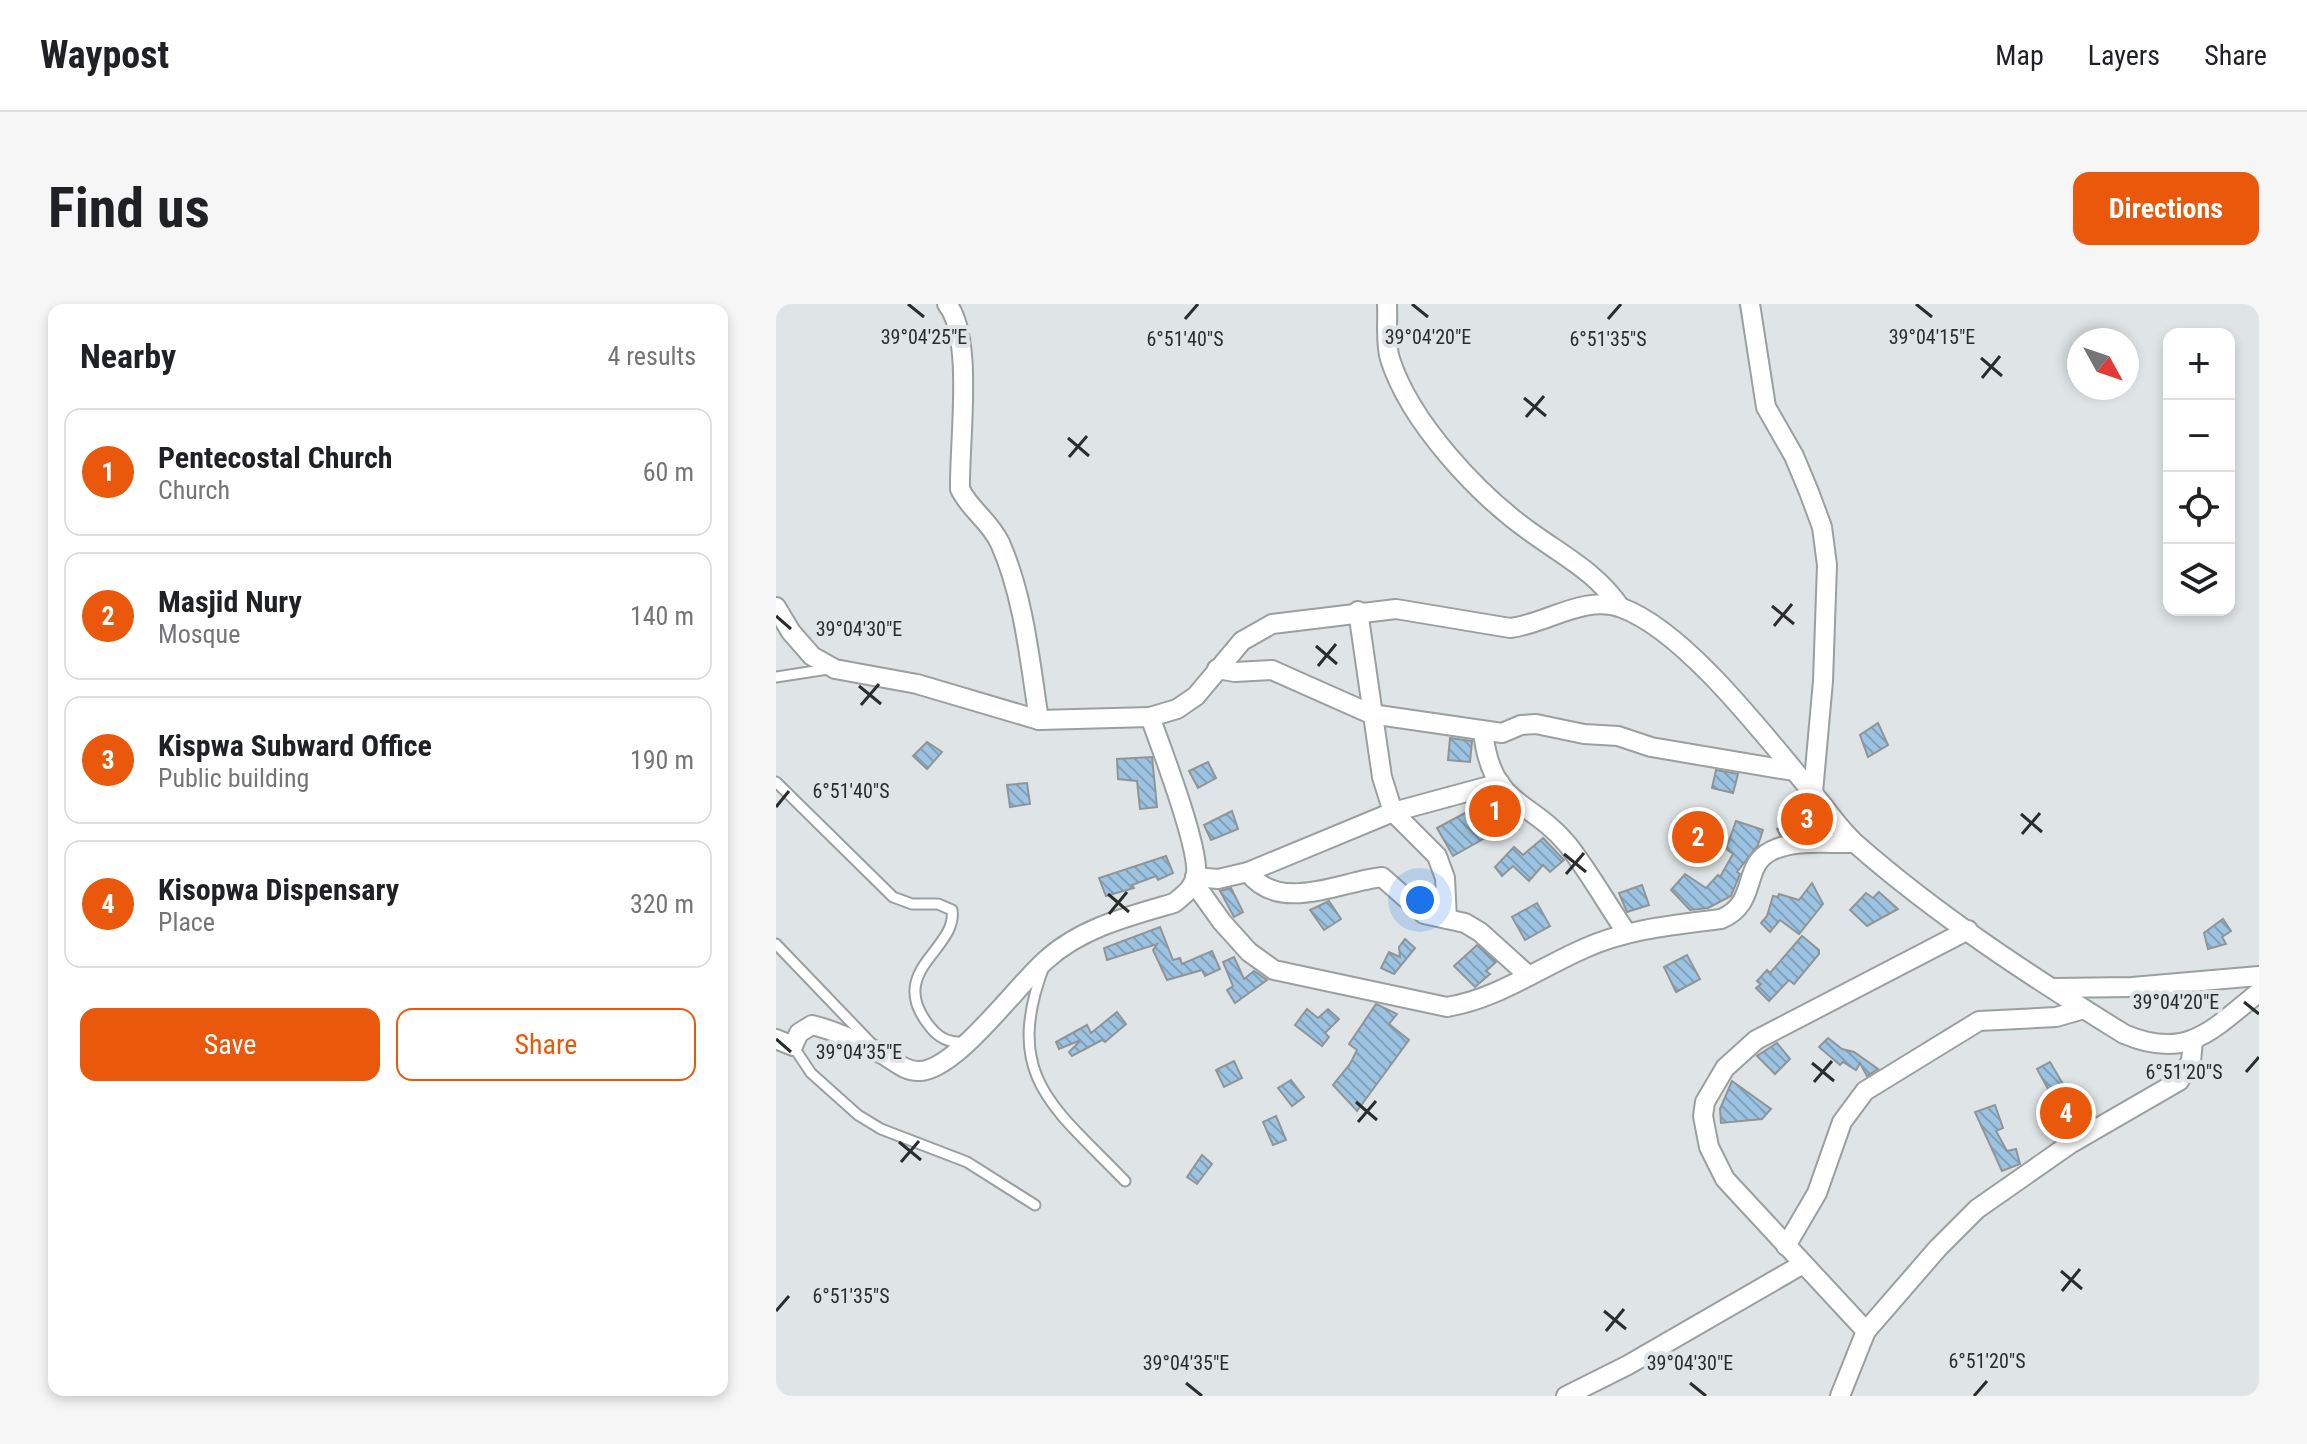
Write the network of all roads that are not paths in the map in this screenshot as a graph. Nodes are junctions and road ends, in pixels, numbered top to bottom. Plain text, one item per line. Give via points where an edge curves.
1 (947, 304) edge
2 (1387, 304) edge
3 (1750, 304) edge
4 (776, 607) edge
5 (1620, 607) junction
6 (1358, 611) junction
7 (835, 669) junction
8 (1217, 669) junction
9 (776, 677) edge
10 (1371, 714) junction
11 (1150, 717) junction
12 (1039, 720) junction
13 (1483, 731) junction
14 (1793, 771) junction
15 (776, 782) edge
16 (1500, 783) junction
17 (1813, 792) junction
18 (1393, 812) junction
19 (1854, 843) junction
20 (1248, 872) junction
21 (1194, 880) junction
22 (1447, 919) junction
23 (1968, 930) junction
24 (1626, 932) junction
25 (776, 944) edge
26 (1047, 958) junction
27 (1529, 976) junction
28 (2259, 976) edge
29 (2054, 988) junction
30 (2259, 992) edge
31 (2084, 1009) junction
32 (972, 1039) junction
33 (2193, 1041) junction
34 (785, 1043) edge
35 (881, 1053) junction
36 (1125, 1181) dead end
37 (1035, 1205) dead end
38 (1786, 1246) junction
39 (1803, 1264) junction
40 (1866, 1331) junction
41 (1566, 1396) edge
42 (1840, 1396) edge

1 - 12 street via 957,317 964,349 960,489 988,520 1001,546 1020,613
2 - 5 street via 1389,356 1419,418 1479,487 1532,533 1596,577
3 - 17 street via 1766,407 1809,492 1822,527 1827,565
4 - 7 street via 812,656
5 - 6 street via 1586,605 1510,628 1396,609
5 - 14 street via 1671,640 1706,672
6 - 8 street via 1272,624 1242,641
6 - 10 street
7 - 9 lane
7 - 12 street via 917,684
8 - 10 street via 1286,674
8 - 11 street via 1196,696
10 - 13 street
10 - 18 street
11 - 12 street
11 - 21 street via 1173,780 1197,871
13 - 14 street via 1502,733 1536,724
13 - 16 street
14 - 17 street
15 - 32 lane via 893,897 952,910 947,929 916,980 915,1000 921,1017 940,1037 954,1043
16 - 18 street
16 - 24 street via 1508,797 1567,844
17 - 19 street
18 - 20 street
18 - 22 street via 1437,856 1445,878
19 - 23 street
19 - 24 street via 1771,851 1758,861 1742,907 1721,919
20 - 21 street
20 - 22 street via 1264,890 1282,894 1382,877 1412,907
21 - 26 street via 1174,903 1081,934
21 - 27 street via 1249,952 1274,970 1447,1007 1471,1003
22 - 27 street via 1480,932
23 - 29 street
23 - 38 street via 1756,1040 1712,1087 1703,1116 1709,1147 1725,1179
24 - 27 street
25 - 35 lane
26 - 32 street
26 - 36 lane via 1027,1033 1033,1073 1052,1105
28 - 29 street
29 - 31 street
30 - 33 street
31 - 33 street via 2151,1046
31 - 38 street via 2056,1017 1979,1021 1865,1091 1842,1122 1817,1193
32 - 35 street via 944,1064 925,1071 908,1070
33 - 40 street via 2191,1061 2179,1081 2070,1144 1977,1209
34 - 35 street via 812,1025
34 - 37 lane via 858,1115 967,1162
38 - 39 street
39 - 40 street
39 - 41 street
40 - 42 street

